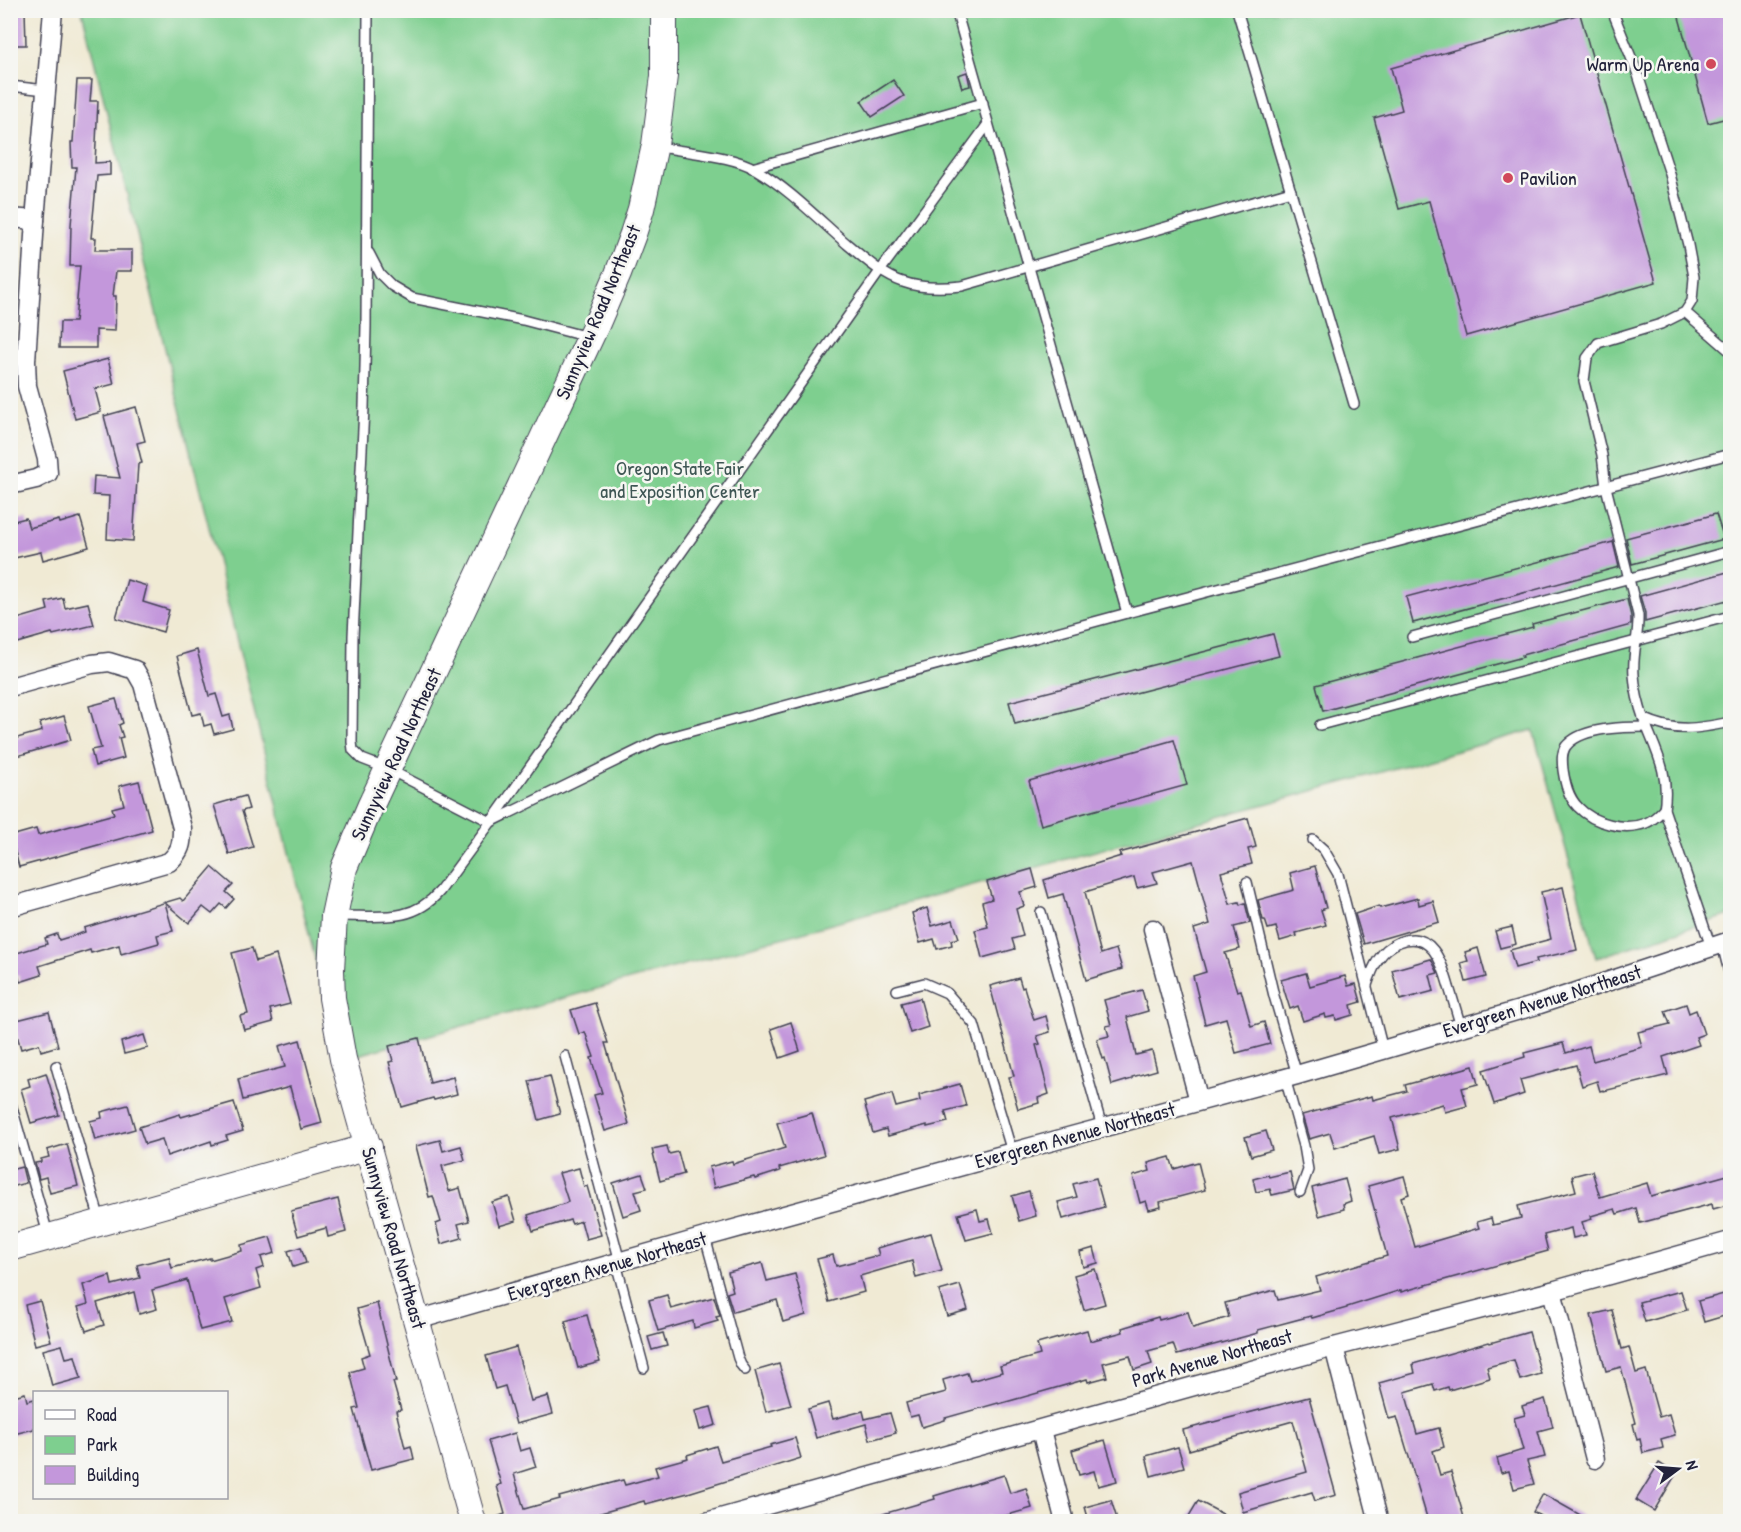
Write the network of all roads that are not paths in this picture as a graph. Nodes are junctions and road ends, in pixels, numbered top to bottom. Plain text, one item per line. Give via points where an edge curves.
1 (53, 10) edge
2 (368, 10) edge
3 (664, 10) edge
4 (956, 10) edge
5 (1237, 10) edge
6 (1612, 10) edge
7 (10, 86) edge
8 (45, 90) junction
9 (982, 103) junction
10 (988, 124) junction
11 (655, 145) junction
12 (752, 168) junction
13 (1291, 191) junction
14 (10, 218) edge
15 (35, 220) junction
16 (366, 245) junction
17 (1029, 268) junction
18 (880, 271) junction
19 (1685, 312) junction
20 (590, 338) junction
21 (1731, 351) edge
22 (19, 353) edge
23 (1354, 404) dead end
24 (1731, 454) edge
25 (10, 484) edge
26 (1606, 487) junction
27 (1731, 551) edge
28 (1629, 579) junction
29 (1127, 613) junction
30 (1731, 616) edge
31 (1412, 637) dead end
32 (1636, 641) junction
33 (10, 687) edge
34 (1645, 722) junction
35 (1731, 722) edge
36 (1320, 725) dead end
37 (388, 769) junction
38 (1664, 809) junction
39 (491, 822) junction
40 (1313, 840) dead end
41 (1247, 882) dead end
42 (10, 907) edge
43 (1041, 912) dead end
44 (334, 916) junction
45 (1153, 929) dead end
46 (1721, 944) edge
47 (1731, 976) edge
48 (1367, 987) junction
49 (897, 990) dead end
50 (1461, 1027) junction
51 (1383, 1050) junction
52 (565, 1056) dead end
53 (56, 1066) dead end
54 (1291, 1077) junction
55 (1199, 1101) junction
56 (11, 1104) edge
57 (1102, 1127) junction
58 (369, 1147) junction
59 (1012, 1152) junction
60 (1300, 1192) dead end
61 (101, 1223) junction
62 (49, 1237) junction
63 (705, 1237) junction
64 (1731, 1241) edge
65 (10, 1248) edge
66 (618, 1262) junction
67 (1552, 1291) junction
68 (417, 1320) junction
69 (1335, 1347) junction
70 (645, 1368) dead end
71 (745, 1370) dead end
72 (1041, 1430) junction
73 (1595, 1460) dead end
74 (472, 1521) edge
75 (706, 1521) edge
76 (1065, 1521) edge
77 (1379, 1521) edge

1 - 8 street
2 - 16 lane
3 - 11 main road, Sunnyview Road Northeast via 664,76
4 - 9 lane
5 - 13 lane
6 - 19 lane via 1670,174 1688,245 1694,277 1692,301
7 - 8 lane
8 - 15 street
9 - 10 lane
9 - 12 lane
10 - 17 lane
10 - 18 lane
11 - 12 lane
11 - 20 main road, Sunnyview Road Northeast via 633,234
12 - 18 lane via 782,187
13 - 17 lane
13 - 23 lane
14 - 15 street
15 - 22 street
16 - 20 lane via 380,274 412,298
16 - 37 lane via 352,742 353,750 362,759
17 - 18 lane via 945,288 903,282
17 - 29 lane
18 - 39 lane
19 - 21 lane
19 - 26 lane via 1598,344 1587,358 1584,381
20 - 37 main road, Sunnyview Road Northeast
22 - 25 street via 48,473
24 - 26 lane
26 - 28 lane
26 - 29 lane
27 - 28 lane
28 - 31 lane
28 - 32 lane via 1638,615
29 - 39 lane via 659,740
30 - 32 lane
32 - 34 lane via 1634,675
32 - 36 lane
33 - 42 street via 93,664 109,662 135,670 143,684 182,828 182,844 169,862
34 - 35 lane via 1681,729
34 - 38 lane via 1665,774
34 - 38 lane via 1587,733 1569,742 1563,750 1564,780 1577,807 1591,818 1613,825 1647,822
37 - 39 lane
37 - 44 main road, Sunnyview Road Northeast via 344,868
38 - 46 lane
39 - 44 lane via 440,891 419,909 406,915
40 - 48 lane via 1338,874
41 - 54 lane
43 - 57 lane
44 - 58 main road, Sunnyview Road Northeast via 332,998 343,1059
45 - 55 street
46 - 47 lane
46 - 50 street, Evergreen Avenue Northeast
48 - 50 lane via 1385,950 1409,938 1421,940 1442,963
48 - 51 lane
49 - 59 lane via 924,983 947,993 974,1024
50 - 51 street, Evergreen Avenue Northeast
51 - 54 street, Evergreen Avenue Northeast
52 - 66 lane
53 - 61 lane
54 - 55 street, Evergreen Avenue Northeast
54 - 60 lane via 1308,1170
55 - 57 street, Evergreen Avenue Northeast
56 - 62 lane
57 - 59 street, Evergreen Avenue Northeast
58 - 61 main road
58 - 68 main road, Sunnyview Road Northeast
59 - 63 street, Evergreen Avenue Northeast
61 - 62 main road
62 - 65 main road
63 - 66 street, Evergreen Avenue Northeast
63 - 71 lane via 738,1358
64 - 67 street, Park Avenue Northeast
66 - 68 street, Evergreen Avenue Northeast
66 - 70 lane
67 - 69 street, Park Avenue Northeast
67 - 73 street
68 - 74 main road, Sunnyview Road Northeast
69 - 72 street, Park Avenue Northeast
69 - 77 street
72 - 75 street, Park Avenue Northeast
72 - 76 street

